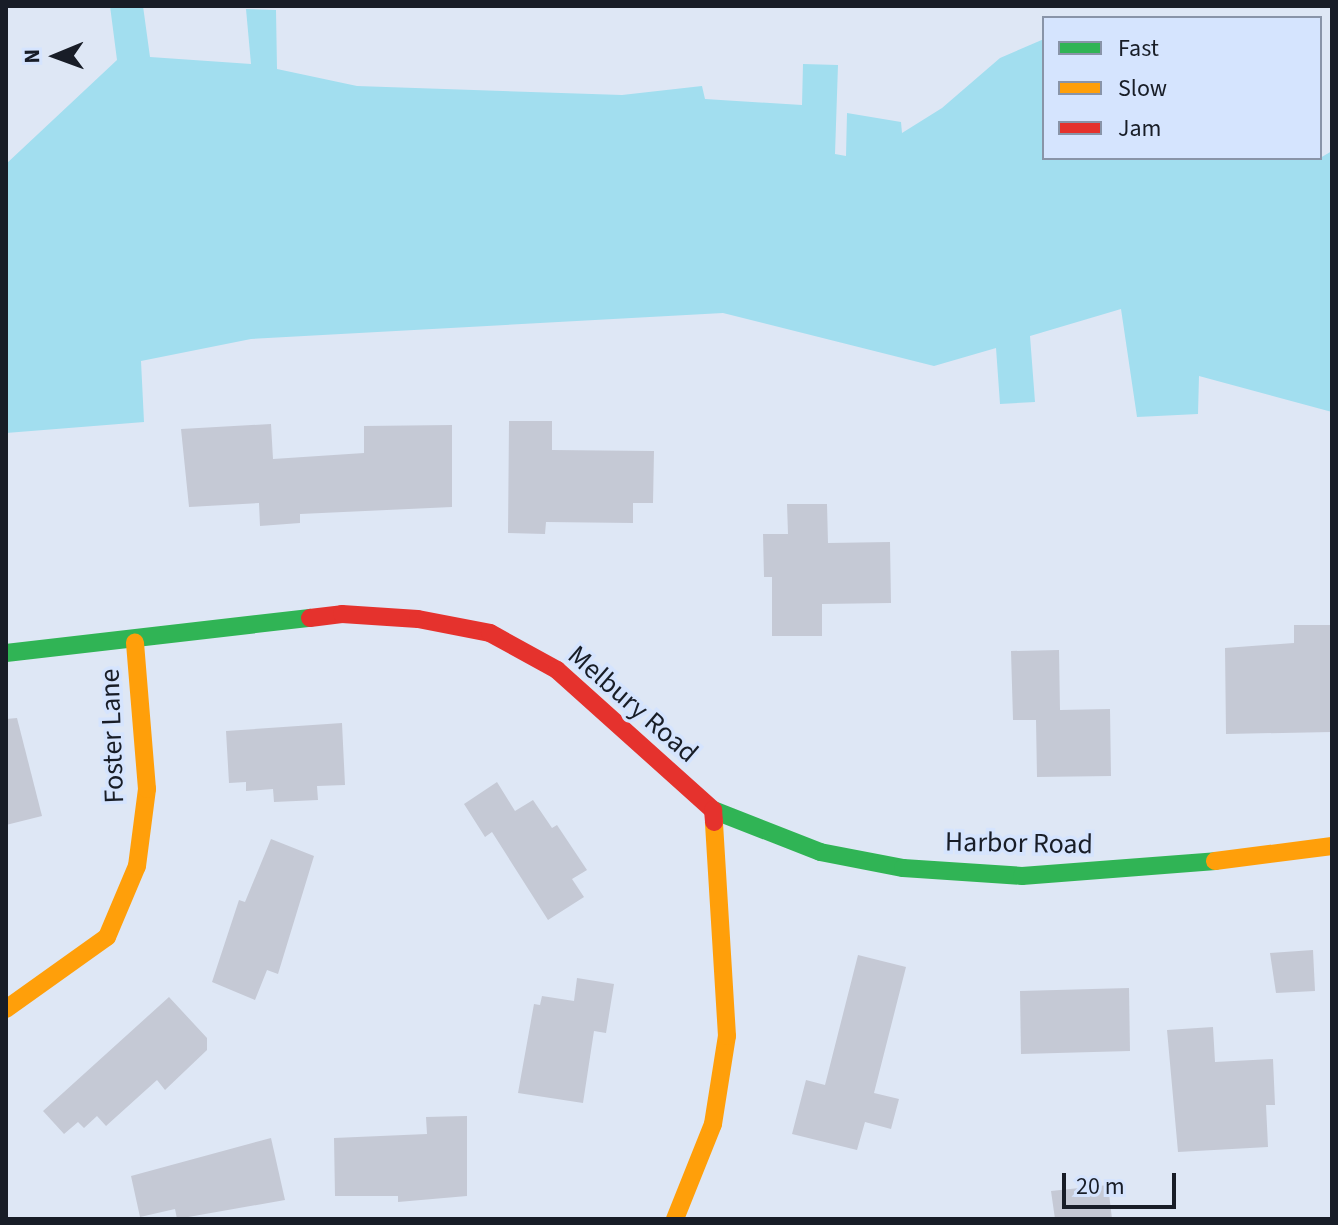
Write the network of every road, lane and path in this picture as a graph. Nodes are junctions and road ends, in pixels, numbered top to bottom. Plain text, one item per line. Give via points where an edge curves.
1 (135, 642) junction
2 (6, 653) edge
3 (713, 810) junction
4 (1332, 846) edge
5 (6, 1009) edge
6 (675, 1219) edge

1 - 2 street, Melbury Road
1 - 3 street, Melbury Road via 342,614 418,619 490,633 557,670
1 - 5 street, Foster Lane via 147,789 137,866 107,937
3 - 4 street, Harbor Road via 820,852 903,868 1022,876 1149,869
3 - 6 street via 727,1036 713,1124

